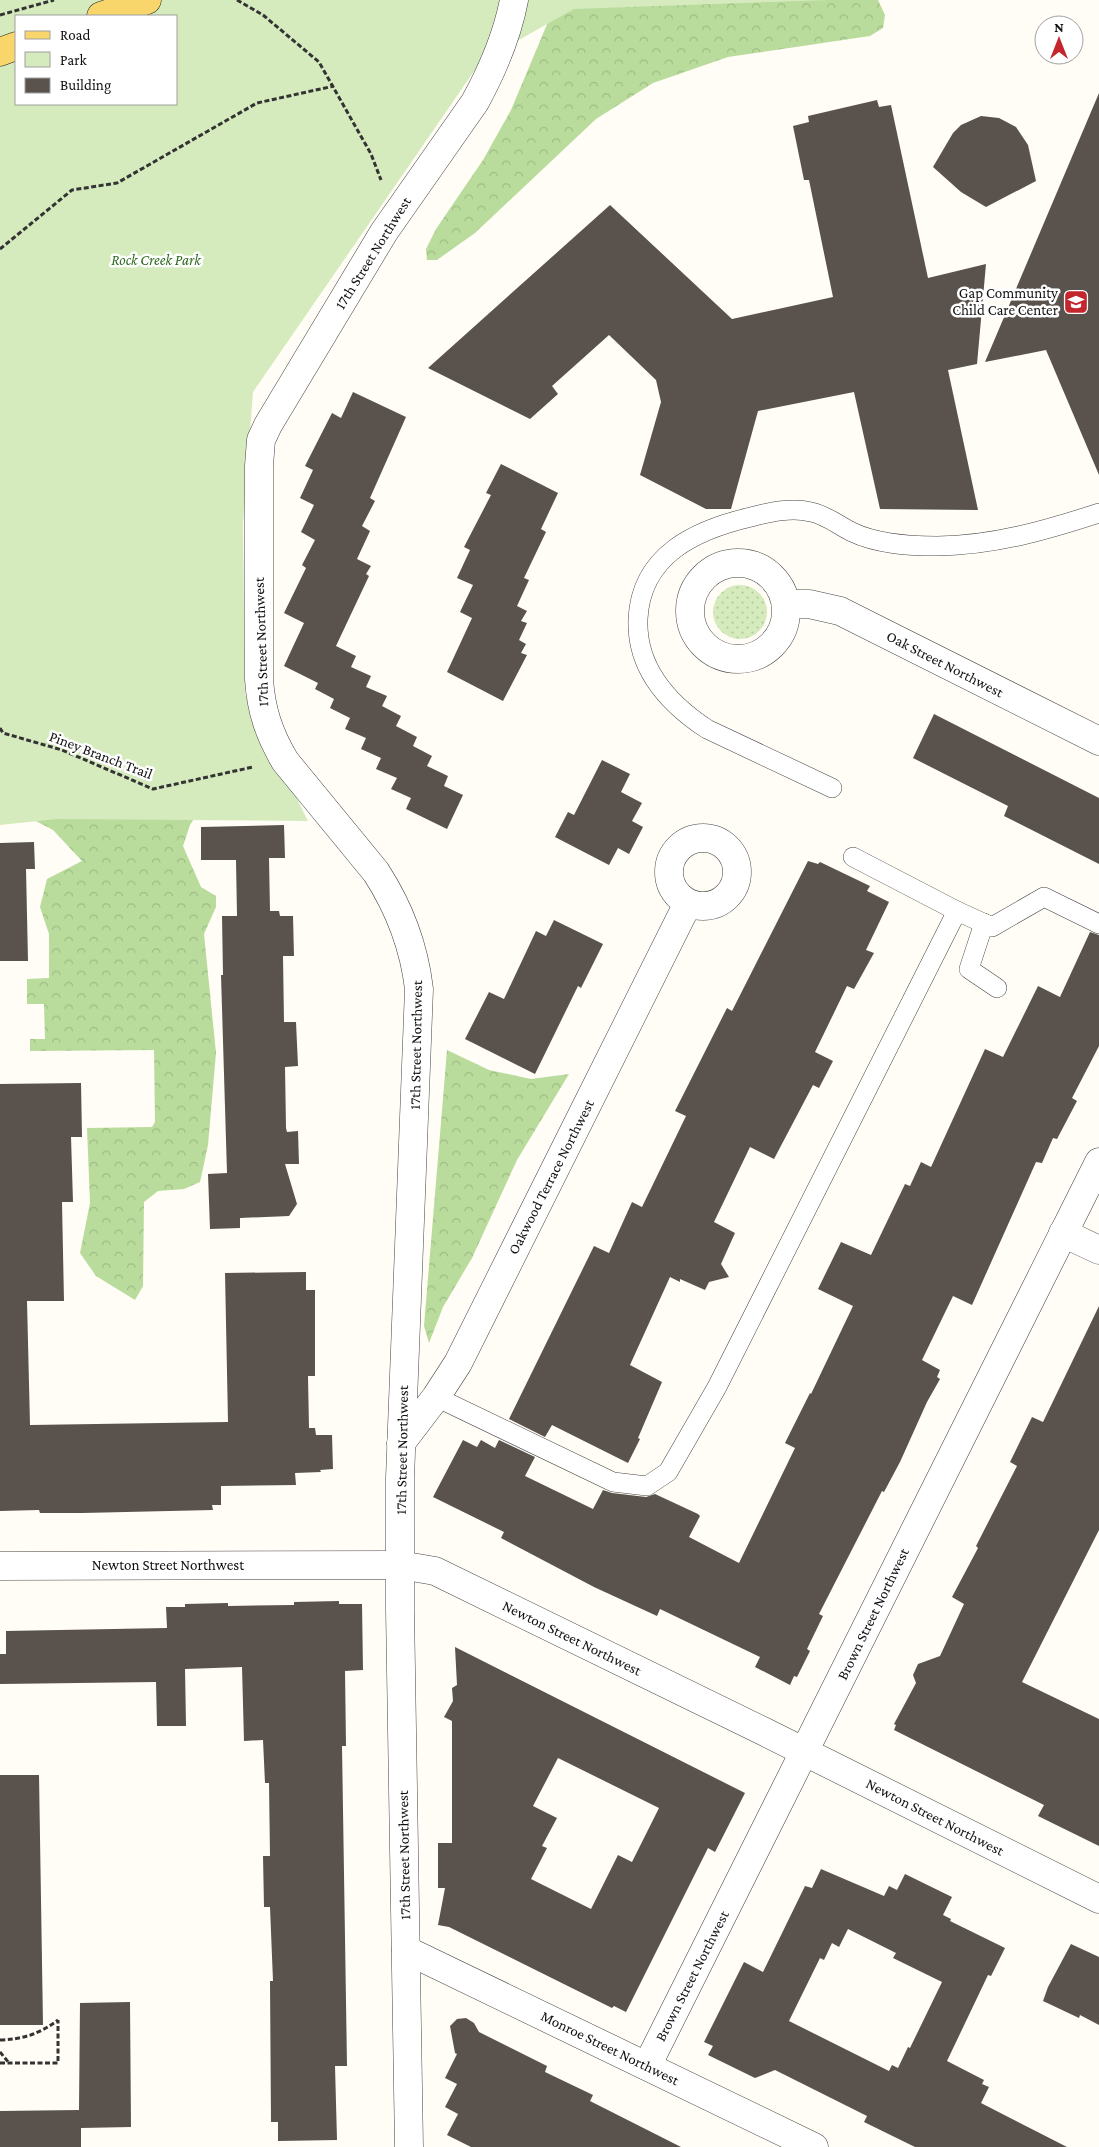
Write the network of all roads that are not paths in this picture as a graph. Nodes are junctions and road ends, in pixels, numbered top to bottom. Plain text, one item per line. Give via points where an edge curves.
1 (147, 0) edge
2 (514, 0) edge
3 (104, 15) edge
4 (15, 46) edge
5 (0, 52) edge
6 (1099, 513) edge
7 (786, 604) dead end
8 (1099, 742) edge
9 (832, 788) dead end
10 (853, 857) dead end
11 (688, 903) dead end
12 (956, 911) junction
13 (984, 923) junction
14 (1099, 924) edge
15 (997, 988) dead end
16 (1099, 1162) edge
17 (1063, 1233) junction
18 (1099, 1250) edge
19 (436, 1398) junction
20 (401, 1443) junction
21 (400, 1564) junction
22 (0, 1566) edge
23 (804, 1752) junction
24 (1099, 1899) edge
25 (406, 1950) junction
26 (647, 2066) junction
27 (409, 2147) edge
28 (814, 2147) edge

1 - 3 main road
2 - 20 street, 17th Street Northwest via 502,47 485,84 395,217 268,425 262,440 259,466 260,701 266,722 286,761 387,888 407,931 417,973 420,1006
4 - 5 main road
6 - 9 lane via 1012,538 938,546 876,540 854,533 820,514 790,510 765,513 711,529 688,539 667,554 645,585 639,610 639,642 649,671 679,708 707,729
7 - 8 street, Oak Street Northwest via 809,604 840,611
10 - 12 lane
11 - 19 street, Oakwood Terrace Northwest via 458,1363
12 - 13 lane
12 - 19 lane via 716,1387 668,1472 647,1486 613,1482
13 - 14 lane via 992,927 1044,898
13 - 15 lane via 970,969
16 - 17 street, Brown Street Northwest
17 - 18 street
17 - 23 street, Brown Street Northwest
19 - 20 street, Oakwood Terrace Northwest
20 - 21 street, 17th Street Northwest
21 - 22 street, Newton Street Northwest
21 - 23 street, Newton Street Northwest via 435,1571
21 - 25 street, 17th Street Northwest
23 - 24 street, Newton Street Northwest
23 - 26 street, Brown Street Northwest
25 - 26 street, Monroe Street Northwest
25 - 27 street, 17th Street Northwest
26 - 28 street, Monroe Street Northwest

